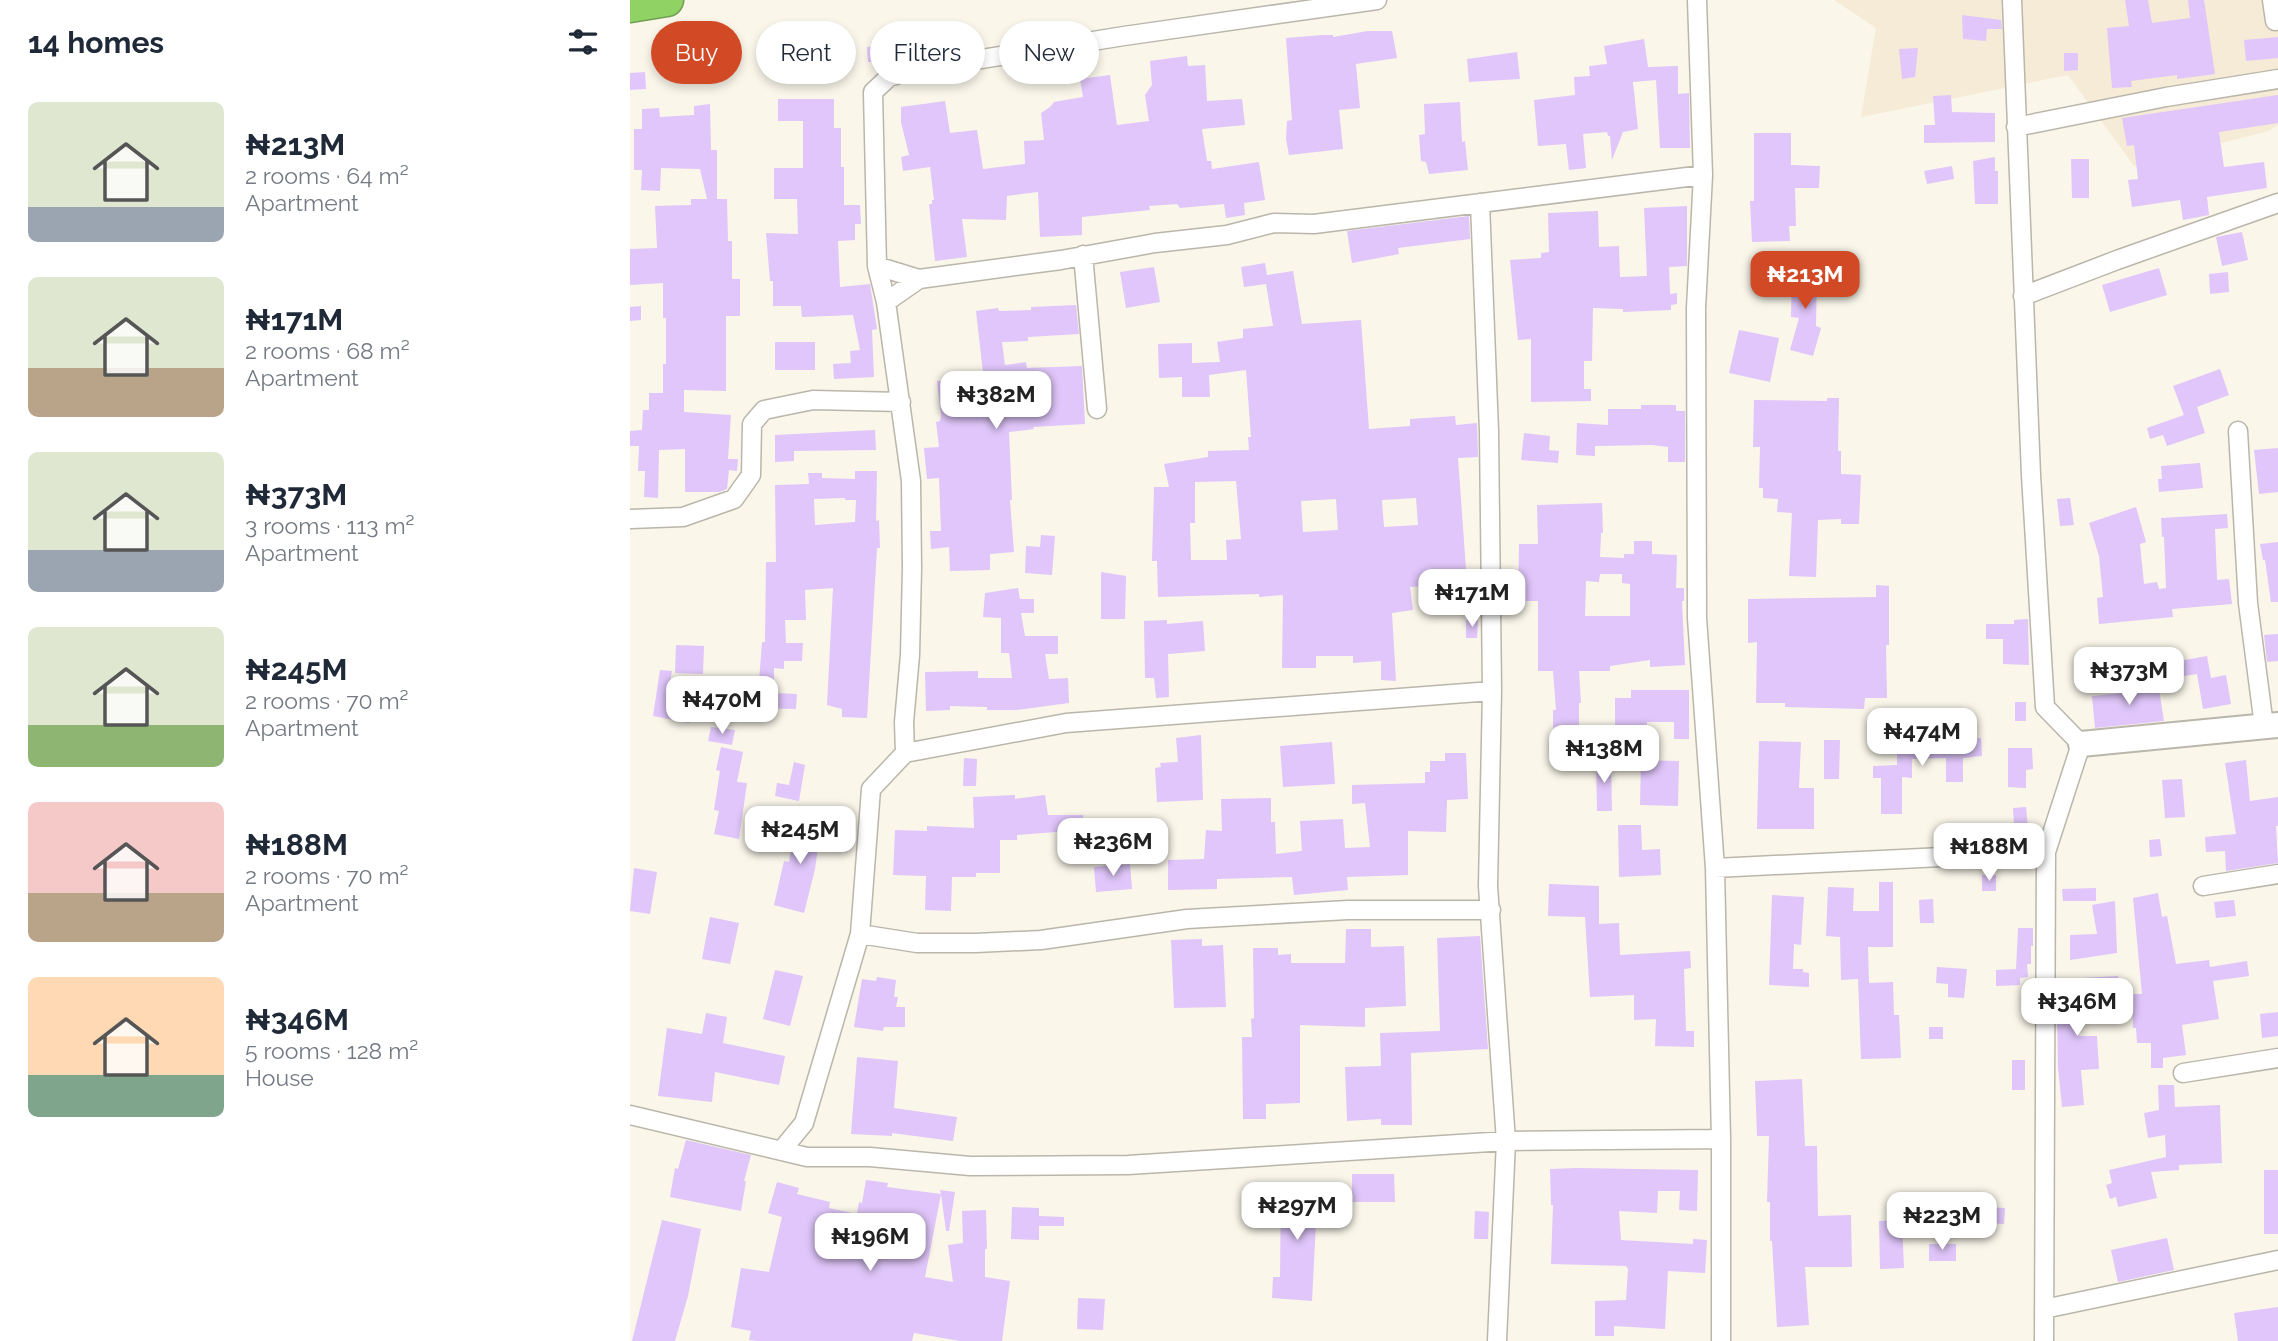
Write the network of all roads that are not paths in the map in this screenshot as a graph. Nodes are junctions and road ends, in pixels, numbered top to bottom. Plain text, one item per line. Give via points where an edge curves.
1 (667, 0) edge
2 (1377, 0) edge
3 (1697, 0) edge
4 (2012, 0) edge
5 (2272, 0) edge
6 (630, 6) edge
7 (2275, 20) dead end
8 (2278, 79) edge
9 (2016, 127) junction
10 (1703, 175) junction
11 (1480, 203) junction
12 (2278, 203) edge
13 (1083, 255) junction
14 (877, 266) junction
15 (919, 279) junction
16 (2023, 296) junction
17 (886, 302) junction
18 (901, 402) junction
19 (1097, 409) dead end
20 (2238, 431) dead end
21 (630, 519) edge
22 (1492, 691) junction
23 (2271, 725) edge
24 (2081, 744) junction
25 (905, 752) junction
26 (2046, 852) junction
27 (1715, 868) junction
28 (2278, 874) edge
29 (2203, 886) dead end
30 (1491, 910) junction
31 (860, 934) junction
32 (2278, 1058) edge
33 (2183, 1073) dead end
34 (630, 1115) edge
35 (1721, 1139) junction
36 (1506, 1141) junction
37 (781, 1151) junction
38 (2278, 1261) edge
39 (2044, 1309) junction
40 (1497, 1341) edge
41 (1721, 1341) edge
42 (2044, 1341) edge

1 - 6 highway
2 - 14 street via 1124,36 889,77 873,92 872,104
3 - 10 street
4 - 9 street
5 - 7 street
8 - 9 street
9 - 16 street
10 - 11 street
10 - 27 street via 1696,309 1698,618
11 - 13 street via 1314,224 1274,223 1227,235
11 - 22 street
12 - 16 street
13 - 15 street
13 - 19 street
14 - 15 street
14 - 17 street
15 - 17 street
16 - 24 street via 2045,707
17 - 18 street
18 - 21 street via 813,400 764,410 752,424 751,475 734,499 683,517
18 - 25 street via 911,481 912,543
20 - 23 street via 2248,603
22 - 25 street via 1066,723
22 - 30 street
23 - 24 street
24 - 26 street
25 - 31 street via 871,789
26 - 27 street
26 - 39 street
27 - 35 street
28 - 29 street
30 - 31 street via 1348,910 1187,919 1041,940 975,943 918,943
30 - 36 street
31 - 37 street via 804,1123
32 - 33 street
34 - 37 street
35 - 36 street
35 - 41 street
36 - 37 street via 1128,1165 970,1166 807,1157
36 - 40 street
38 - 39 street
39 - 42 street

